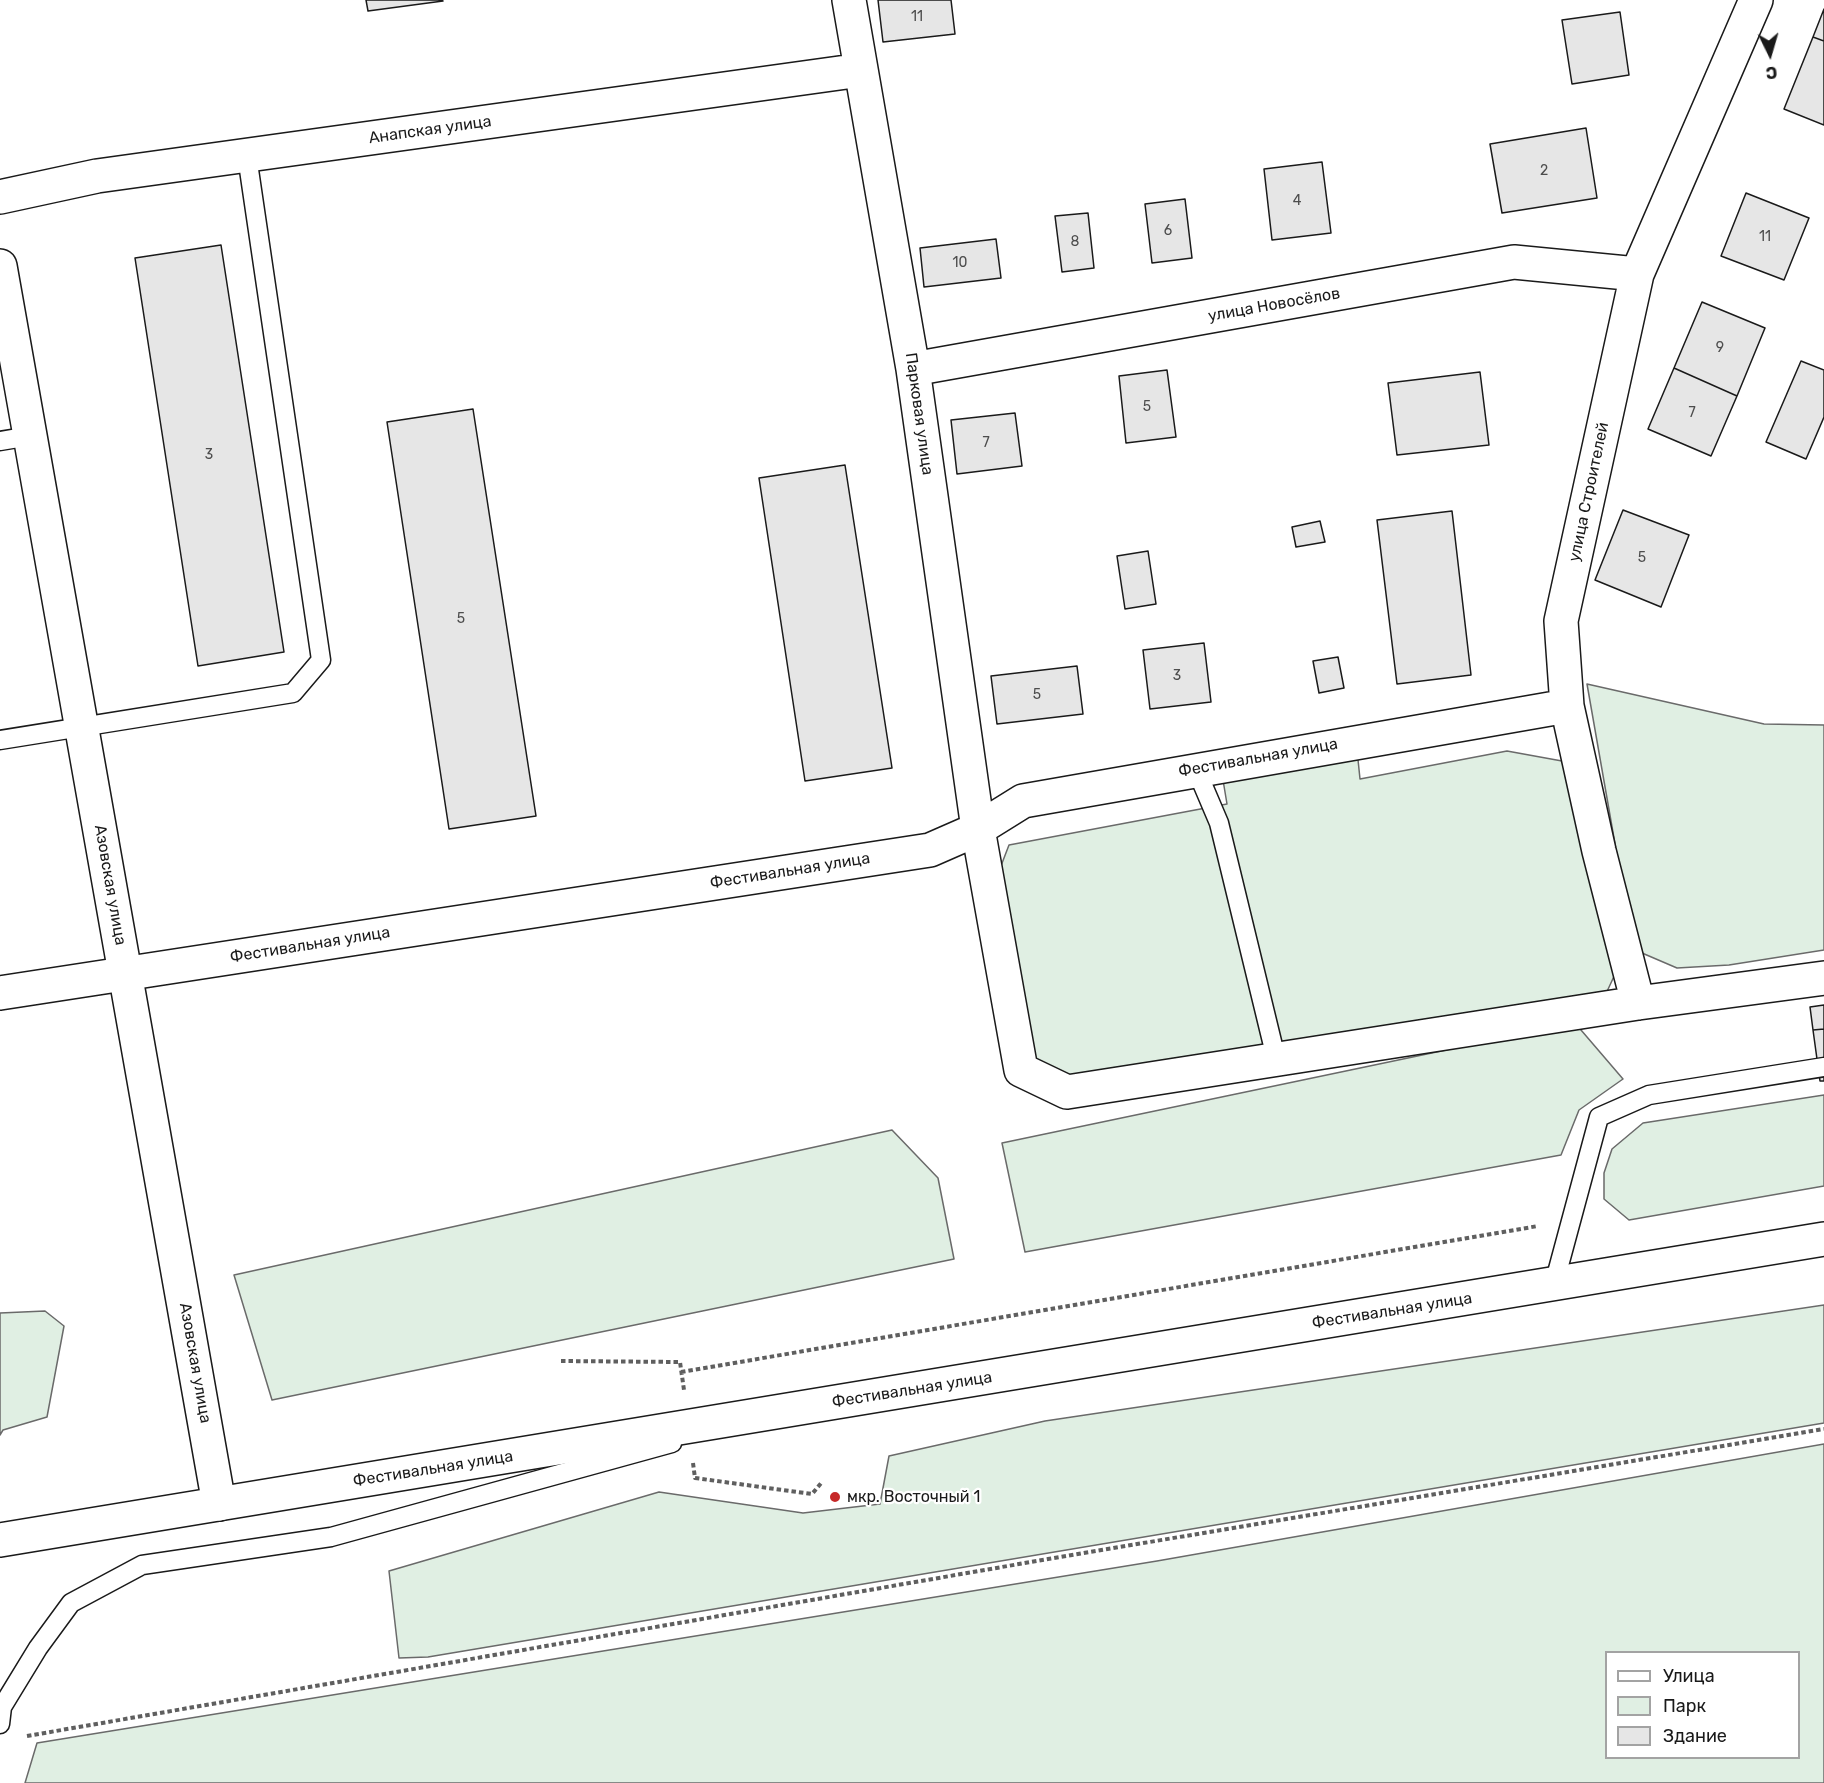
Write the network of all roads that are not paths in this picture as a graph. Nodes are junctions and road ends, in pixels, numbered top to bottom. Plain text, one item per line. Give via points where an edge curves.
1 (849, 0) edge
2 (1756, 0) edge
3 (861, 70) junction
4 (247, 156) junction
5 (0, 197) edge
6 (0, 266) edge
7 (1637, 274) junction
8 (914, 369) junction
9 (15, 438) edge
10 (1567, 706) junction
11 (82, 727) junction
12 (0, 740) edge
13 (1196, 769) junction
14 (978, 829) junction
15 (126, 973) junction
16 (1824, 978) edge
17 (0, 993) edge
18 (1638, 1003) junction
19 (1276, 1058) junction
20 (1824, 1066) edge
21 (1824, 1239) edge
22 (1554, 1284) junction
23 (795, 1410) junction
24 (219, 1504) junction
25 (0, 1540) edge
26 (1, 1710) edge

1 - 3 street, Парковая улица
2 - 7 street, улица Строителей
3 - 4 street, Анапская улица
3 - 8 street, Парковая улица
4 - 5 street, Анапская улица via 97,176
4 - 11 lane via 321,660 293,693
6 - 9 street, Азовская улица
7 - 8 street, улица Новосёлов via 1514,262
7 - 10 street, улица Строителей via 1561,621
8 - 14 street, Парковая улица
9 - 11 street, Азовская улица
10 - 13 street, Фестивальная улица
10 - 18 street, улица Строителей
11 - 12 lane
11 - 15 street, Азовская улица
13 - 14 street, Фестивальная улица via 1023,801
13 - 19 lane via 1219,823
14 - 15 street, Фестивальная улица via 930,850
14 - 19 street, Парковая улица via 1021,1070 1067,1092
15 - 17 street, Фестивальная улица
15 - 24 street, Азовская улица
16 - 18 street
18 - 19 street
20 - 22 lane via 1650,1095 1599,1116
21 - 22 street, Фестивальная улица
22 - 23 street, Фестивальная улица
23 - 24 street, Фестивальная улица
23 - 26 lane via 331,1537 142,1565 71,1603
24 - 25 street, Фестивальная улица

